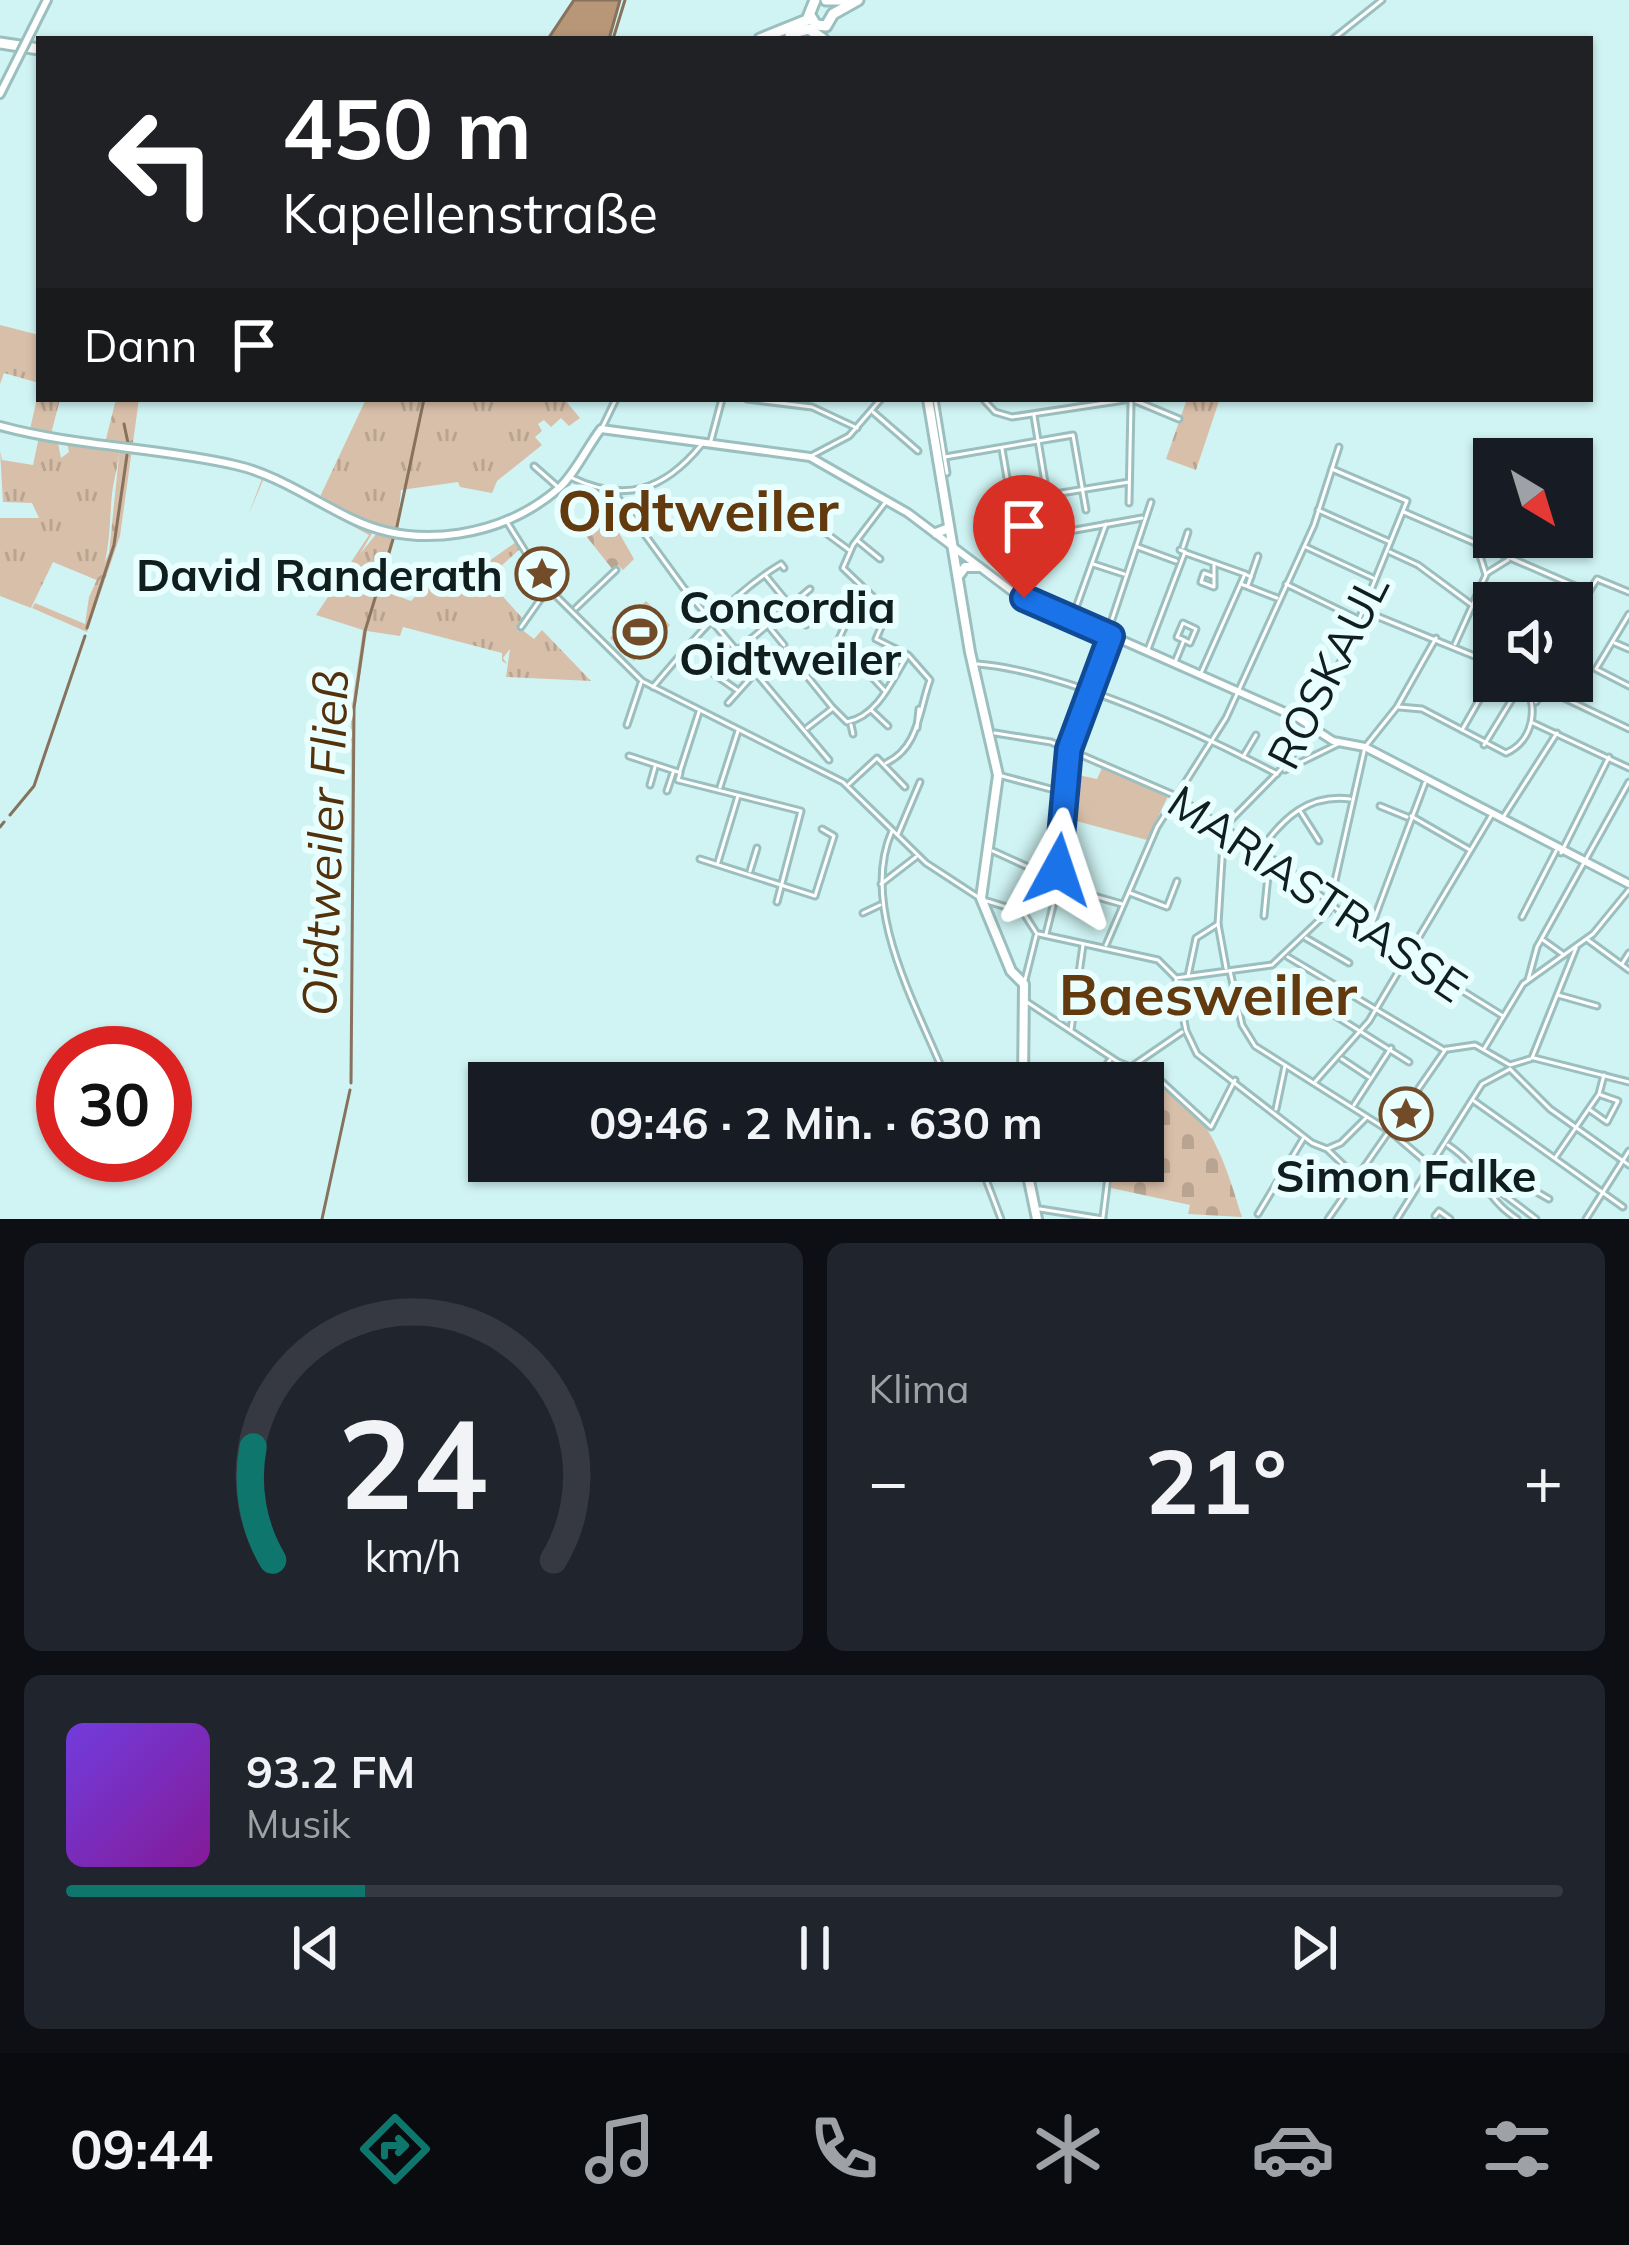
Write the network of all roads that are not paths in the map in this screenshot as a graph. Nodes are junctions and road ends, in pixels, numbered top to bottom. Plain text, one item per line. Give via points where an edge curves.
1 (46, 0) edge
2 (854, 0) edge
3 (1382, 0) edge
4 (823, 18) edge
5 (768, 36) edge
6 (769, 36) edge
7 (771, 36) edge
8 (1337, 36) edge
9 (0, 43) edge
10 (36, 49) edge
11 (0, 94) edge
12 (614, 402) edge
13 (721, 402) edge
14 (771, 402) edge
15 (878, 402) edge
16 (931, 402) edge
17 (932, 402) edge
18 (986, 402) edge
19 (1048, 402) edge
20 (1112, 402) edge
21 (1131, 402) edge
22 (1138, 402) edge
23 (871, 411) junction
24 (1050, 412) junction
25 (1034, 414) junction
26 (1179, 419) dead end
27 (0, 426) edge
28 (857, 428) junction
29 (601, 429) junction
30 (1038, 441) junction
31 (705, 445) junction
32 (1002, 447) junction
33 (1339, 447) dead end
34 (918, 451) dead end
35 (809, 457) junction
36 (945, 457) junction
37 (534, 466) dead end
38 (1332, 469) junction
39 (947, 473) dead end
40 (568, 476) junction
41 (1129, 482) junction
42 (559, 488) junction
43 (1083, 489) junction
44 (616, 495) junction
45 (1047, 495) junction
46 (886, 502) junction
47 (1151, 502) dead end
48 (1129, 503) dead end
49 (1086, 510) dead end
50 (1318, 510) junction
51 (1404, 512) junction
52 (1145, 519) junction
53 (506, 521) junction
54 (812, 522) dead end
55 (1106, 524) junction
56 (949, 528) junction
57 (1188, 532) dead end
58 (936, 533) junction
59 (1053, 534) junction
60 (857, 540) junction
61 (1473, 540) edge
62 (1391, 543) junction
63 (1016, 546) dead end
64 (1136, 546) junction
65 (1304, 546) junction
66 (952, 547) junction
67 (850, 551) junction
68 (1183, 551) junction
69 (1388, 551) junction
70 (1258, 556) dead end
71 (1485, 558) edge
72 (1507, 558) edge
73 (880, 559) dead end
74 (1511, 560) junction
75 (1041, 562) junction
76 (1179, 562) junction
77 (1214, 563) junction
78 (1092, 564) junction
79 (978, 567) junction
80 (784, 568) dead end
81 (616, 570) dead end
82 (764, 574) junction
83 (1127, 574) junction
84 (1212, 575) dead end
85 (1486, 575) junction
86 (1248, 576) junction
87 (1377, 580) junction
88 (958, 581) junction
89 (1483, 582) edge
90 (1565, 582) edge
91 (1286, 584) junction
92 (1244, 585) junction
93 (1593, 586) edge
94 (862, 587) junction
95 (548, 588) junction
96 (810, 589) dead end
97 (1629, 592) edge
98 (1024, 598) junction
99 (1279, 599) junction
100 (1473, 603) edge
101 (1473, 606) edge
102 (790, 607) junction
103 (574, 609) junction
104 (1364, 610) junction
105 (1629, 614) edge
106 (1072, 617) junction
107 (715, 620) junction
108 (1360, 620) junction
109 (767, 625) junction
110 (806, 625) dead end
111 (521, 627) dead end
112 (1111, 636) junction
113 (1436, 638) junction
114 (1184, 640) dead end
115 (1614, 643) junction
116 (1455, 646) junction
117 (738, 650) junction
118 (1629, 650) edge
119 (1147, 652) junction
120 (1473, 654) edge
121 (908, 655) junction
122 (973, 664) junction
123 (1174, 664) junction
124 (756, 673) junction
125 (714, 674) dead end
126 (1200, 675) junction
127 (642, 681) junction
128 (1629, 686) edge
129 (651, 688) junction
130 (738, 691) junction
131 (1237, 691) junction
132 (886, 692) junction
133 (1090, 693) junction
134 (1478, 702) edge
135 (1510, 702) edge
136 (1574, 702) edge
137 (728, 703) dead end
138 (1534, 703) edge
139 (1397, 707) junction
140 (833, 708) junction
141 (870, 709) junction
142 (699, 710) junction
143 (1532, 722) junction
144 (850, 723) junction
145 (627, 724) dead end
146 (1309, 724) junction
147 (888, 727) dead end
148 (806, 729) junction
149 (1629, 729) edge
150 (738, 730) junction
151 (1461, 731) junction
152 (1557, 733) junction
153 (853, 734) dead end
154 (992, 734) junction
155 (1256, 735) dead end
156 (1339, 744) junction
157 (1210, 746) junction
158 (1484, 746) junction
159 (1365, 747) junction
160 (1069, 749) junction
161 (629, 756) dead end
162 (1610, 757) junction
163 (1242, 758) junction
164 (829, 760) dead end
165 (886, 764) junction
166 (656, 765) junction
167 (1629, 768) edge
168 (1283, 770) junction
169 (677, 772) junction
170 (998, 775) junction
171 (1278, 776) junction
172 (1426, 780) junction
173 (920, 782) dead end
174 (1629, 782) edge
175 (650, 785) dead end
176 (848, 785) junction
177 (720, 787) dead end
178 (905, 787) dead end
179 (667, 790) dead end
180 (1064, 792) junction
181 (737, 795) junction
182 (1176, 796) junction
183 (1353, 799) junction
184 (1380, 806) dead end
185 (1299, 810) junction
186 (1491, 815) junction
187 (1409, 817) junction
188 (1501, 821) junction
189 (1223, 827) junction
190 (822, 829) dead end
191 (896, 832) junction
192 (1319, 841) dead end
193 (757, 848) dead end
194 (990, 850) junction
195 (1260, 850) junction
196 (1472, 851) junction
197 (1558, 852) junction
198 (917, 856) junction
199 (700, 860) dead end
200 (1277, 862) junction
201 (718, 863) junction
202 (1582, 864) junction
203 (1058, 870) junction
204 (749, 873) junction
205 (1177, 881) dead end
206 (781, 884) junction
207 (880, 885) junction
208 (1058, 886) junction
209 (1629, 887) edge
210 (1128, 893) junction
211 (981, 898) junction
212 (777, 902) dead end
213 (1124, 904) junction
214 (881, 905) junction
215 (1332, 905) junction
216 (863, 913) dead end
217 (1264, 916) dead end
218 (1522, 916) dead end
219 (1218, 924) junction
220 (1369, 932) junction
221 (1037, 934) junction
222 (1046, 935) junction
223 (1304, 938) junction
224 (1541, 939) junction
225 (1587, 939) junction
226 (1083, 943) junction
227 (1579, 944) junction
228 (1105, 947) junction
229 (1562, 953) junction
230 (1629, 953) edge
231 (1408, 955) junction
232 (1287, 956) junction
233 (1349, 963) dead end
234 (1621, 965) junction
235 (1568, 968) junction
236 (1228, 969) junction
237 (1629, 970) edge
238 (1176, 978) junction
239 (1188, 978) junction
240 (1528, 980) junction
241 (1024, 984) junction
242 (1288, 986) dead end
243 (1556, 995) junction
244 (1025, 1001) junction
245 (1597, 1006) dead end
246 (1376, 1010) junction
247 (1503, 1016) junction
248 (1071, 1030) junction
249 (1363, 1030) junction
250 (1186, 1031) junction
251 (1392, 1047) junction
252 (1446, 1049) junction
253 (1484, 1049) junction
254 (1112, 1058) junction
255 (1340, 1058) junction
256 (1529, 1060) junction
257 (940, 1062) edge
258 (1023, 1062) edge
259 (1109, 1062) edge
260 (1119, 1062) edge
261 (1139, 1062) edge
262 (1409, 1062) dead end
263 (1285, 1066) junction
264 (1506, 1067) junction
265 (1604, 1074) junction
266 (1519, 1076) junction
267 (1235, 1078) junction
268 (1371, 1078) junction
269 (1629, 1082) edge
270 (1164, 1083) edge
271 (1314, 1083) junction
272 (1599, 1094) junction
273 (1472, 1100) junction
274 (1352, 1107) junction
275 (1589, 1109) junction
276 (1276, 1110) junction
277 (1367, 1117) junction
278 (1576, 1127) junction
279 (1390, 1132) junction
280 (1304, 1137) junction
281 (1447, 1144) junction
282 (1327, 1149) junction
283 (1629, 1151) edge
284 (1555, 1158) junction
285 (1626, 1163) edge
286 (1432, 1167) junction
287 (1357, 1178) dead end
288 (1484, 1178) junction
289 (988, 1182) edge
290 (1029, 1182) edge
291 (1107, 1182) edge
292 (1602, 1191) junction
293 (1549, 1199) dead end
294 (1623, 1207) dead end
295 (1035, 1208) junction
296 (1258, 1214) dead end
297 (1001, 1219) edge
298 (1037, 1219) edge
299 (1103, 1219) edge
300 (1328, 1219) edge
301 (1396, 1219) edge
302 (1517, 1219) edge
303 (1536, 1219) edge
304 (1586, 1219) edge

1 - 11 street, bridge
2 - 4 main road
2 - 4 main road
3 - 8 street
4 - 5 main road
4 - 6 main road
4 - 7 main road
9 - 10 main road
12 - 29 street
13 - 31 street
14 - 28 street via 812,407
15 - 23 street
16 - 56 main road
17 - 36 street
18 - 25 street via 1001,415
19 - 24 street
20 - 24 street
21 - 41 street
22 - 26 street
23 - 28 street
23 - 34 street
24 - 25 street
25 - 30 street
27 - 53 street via 245,468 393,533 446,535
28 - 35 street
29 - 31 street
29 - 40 street
30 - 32 street
30 - 43 street via 1073,435
30 - 45 street
31 - 35 street
31 - 44 street via 657,482
32 - 36 street
32 - 45 street via 1011,501
33 - 38 street
35 - 46 street
36 - 39 street
37 - 42 street
38 - 50 street
38 - 51 street, ROSKAUL via 1408,501
40 - 42 street
40 - 44 street
41 - 43 street
41 - 48 street
42 - 53 street
43 - 45 street
43 - 49 street
44 - 107 street
45 - 59 street
46 - 58 street
46 - 60 street
47 - 52 street
50 - 62 street
50 - 65 street
51 - 61 street
51 - 62 street, ROSKAUL
52 - 55 street
52 - 64 street
53 - 95 street
54 - 67 street
55 - 59 street
55 - 78 street
56 - 58 main road
56 - 66 main road
57 - 68 street
58 - 66 street
59 - 75 street
60 - 67 street
60 - 73 street
62 - 69 street, ROSKAUL
63 - 75 street
64 - 76 street
64 - 83 street
65 - 87 street
65 - 91 street
66 - 79 street
66 - 88 main road
67 - 94 street via 843,568
68 - 76 street
68 - 77 street
69 - 87 street, ROSKAUL
69 - 100 street
70 - 86 street
71 - 85 street
72 - 74 street
74 - 85 street
74 - 90 street
75 - 98 street
76 - 119 street
77 - 84 street
77 - 86 street
78 - 83 street
78 - 106 street
79 - 88 main road via 962,569
79 - 98 street
80 - 82 street
81 - 103 street
82 - 102 street
82 - 107 street
83 - 112 street
85 - 89 street
86 - 92 street
87 - 104 street, ROSKAUL
88 - 122 main road
91 - 99 street
91 - 108 street
92 - 99 street
92 - 126 street
93 - 97 street via 1597,579
94 - 121 street via 888,611 876,638
94 - 132 street via 838,641
95 - 103 street
95 - 111 street
96 - 102 street
98 - 106 street
99 - 131 street
101 - 116 street
102 - 109 street
102 - 110 street
103 - 127 street
104 - 108 street, ROSKAUL
104 - 113 street
105 - 115 street
106 - 112 street
107 - 117 street
107 - 129 street
108 - 146 street, ROSKAUL
109 - 117 street
109 - 140 street
112 - 119 street
112 - 133 street
113 - 116 street
113 - 139 street
114 - 123 street
115 - 118 street
115 - 128 street via 1596,669
116 - 120 street
117 - 124 street
119 - 123 street
121 - 132 street
121 - 165 street via 930,677 917,728
122 - 133 street
122 - 154 main road
123 - 126 street
124 - 130 street
124 - 148 street
125 - 130 street
126 - 131 street
127 - 129 street
127 - 145 street
129 - 142 street
130 - 137 street
131 - 146 street
131 - 157 street
132 - 141 street
133 - 157 street
133 - 160 street
134 - 151 street
135 - 158 street
136 - 149 street
138 - 143 street
139 - 151 street via 1422,709
139 - 159 street
140 - 144 street
140 - 148 street
141 - 144 street
141 - 147 street
142 - 150 street
142 - 169 street
143 - 152 street
143 - 158 street via 1513,751
144 - 153 street
146 - 156 street
146 - 168 street, ROSKAUL
148 - 164 street
150 - 176 street
150 - 177 street
151 - 158 street
152 - 162 street
152 - 188 street
154 - 160 street, MARIASTRASSE via 1024,734
154 - 170 main road
155 - 163 street
156 - 159 street
156 - 168 street
157 - 163 street
157 - 182 street
159 - 172 street
159 - 183 street
160 - 180 street
160 - 182 street, MARIASTRASSE
161 - 166 street
162 - 167 street
162 - 197 street
163 - 171 street
165 - 176 street via 874,759
165 - 178 street
166 - 169 street
166 - 175 street
168 - 171 street, ROSKAUL
169 - 179 street
169 - 181 street via 678,780
170 - 180 street
170 - 194 main road
171 - 189 street, ROSKAUL
172 - 186 street
172 - 187 street
173 - 191 street
174 - 202 street
176 - 191 street
180 - 203 street
181 - 201 street
181 - 206 street via 802,812
182 - 189 street, MARIASTRASSE
182 - 210 street
183 - 185 street via 1323,796
183 - 215 street
184 - 187 street
185 - 192 street
185 - 195 street
186 - 188 street
186 - 196 street
187 - 196 street
187 - 220 street
188 - 197 street
189 - 195 street, MARIASTRASSE
189 - 219 street
190 - 206 street via 834,836 815,896
191 - 198 street
191 - 207 street
193 - 204 street
194 - 203 street via 1039,872
194 - 211 main road
195 - 200 street, MARIASTRASSE
196 - 231 street
197 - 202 street
197 - 218 street
198 - 207 street
198 - 211 street
199 - 201 street
200 - 215 street, MARIASTRASSE
200 - 217 street
201 - 204 street
202 - 209 street
202 - 224 street
203 - 208 street
204 - 206 street
205 - 210 street via 1167,907
206 - 212 street
207 - 214 street
208 - 213 street
208 - 222 street
209 - 225 street
210 - 213 street
211 - 221 street via 1023,912
211 - 241 main road
213 - 228 street
214 - 216 street
214 - 257 street
215 - 220 street, MARIASTRASSE
215 - 223 street
219 - 236 street
219 - 239 street via 1196,938
220 - 231 street, MARIASTRASSE
221 - 222 street
221 - 241 street
222 - 226 street
223 - 232 street
223 - 233 street
224 - 229 street
224 - 240 street
225 - 227 street
225 - 234 street
226 - 228 street
226 - 248 street
227 - 229 street
227 - 235 street
228 - 238 street via 1158,960
229 - 235 street
229 - 240 street
230 - 234 street
231 - 246 street
231 - 247 street, MARIASTRASSE
232 - 236 street via 1258,971
232 - 246 street
234 - 237 street
235 - 243 street
236 - 239 street
236 - 263 street via 1244,1032
238 - 239 street
238 - 250 street
240 - 247 street
241 - 244 main road
242 - 249 street
243 - 245 street
243 - 256 street
244 - 248 street
244 - 258 main road
246 - 249 street
246 - 252 street
247 - 253 street
248 - 254 street
249 - 251 street
249 - 255 street
250 - 261 street
250 - 267 street via 1197,1054
251 - 262 street
251 - 268 street
252 - 253 street
252 - 279 street
253 - 264 street
254 - 259 street
254 - 260 street
255 - 268 street
255 - 271 street
256 - 264 street
256 - 265 street
256 - 266 street
263 - 271 street
263 - 276 street
264 - 266 street
264 - 273 street
265 - 269 street
265 - 272 street
266 - 278 street
267 - 270 street via 1211,1126
267 - 276 street
268 - 274 street
271 - 274 street
272 - 275 street
272 - 275 street via 1618,1101 1606,1122
273 - 281 street
273 - 284 street
274 - 277 street
275 - 278 street
276 - 280 street
277 - 279 street
277 - 282 street
278 - 284 street
278 - 285 street
279 - 286 street
279 - 300 street
280 - 282 street
280 - 296 street
281 - 286 street
281 - 288 street
282 - 287 street
283 - 285 street
284 - 292 street
285 - 292 street
286 - 301 street
288 - 293 street via 1493,1167
288 - 302 street via 1490,1198
288 - 303 street
289 - 297 street
290 - 295 main road
291 - 299 street
292 - 294 street
292 - 304 street
295 - 298 main road
295 - 299 street

